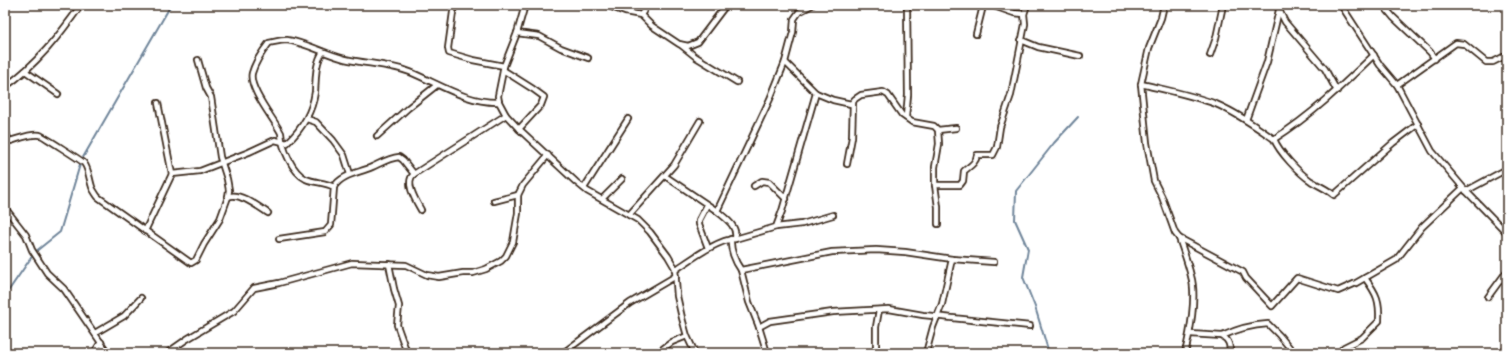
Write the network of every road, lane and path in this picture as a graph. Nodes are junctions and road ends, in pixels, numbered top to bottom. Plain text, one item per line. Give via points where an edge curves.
1 (81, 5) edge
2 (454, 5) edge
3 (524, 5) edge
4 (606, 5) edge
5 (647, 5) edge
6 (726, 5) edge
7 (812, 5) edge
8 (907, 5) edge
9 (986, 5) edge
10 (992, 5) edge
11 (1026, 5) edge
12 (1164, 5) edge
13 (1223, 5) edge
14 (1341, 5) edge
15 (1383, 5) edge
16 (1278, 8) edge
17 (1024, 14) junction
18 (641, 15) junction
19 (517, 33) junction
20 (976, 34) dead end
21 (1021, 40) junction
22 (679, 44) junction
23 (323, 52) junction
24 (1374, 55) junction
25 (1507, 55) edge
26 (1080, 56) dead end
27 (1210, 56) dead end
28 (588, 58) dead end
29 (1435, 59) junction
30 (198, 60) dead end
31 (785, 62) junction
32 (503, 68) junction
33 (25, 71) junction
34 (737, 82) dead end
35 (1142, 84) junction
36 (437, 85) junction
37 (1397, 85) junction
38 (5, 87) edge
39 (1337, 91) junction
40 (816, 93) junction
41 (58, 94) dead end
42 (499, 102) junction
43 (853, 102) junction
44 (158, 103) dead end
45 (506, 116) junction
46 (906, 117) junction
47 (307, 119) junction
48 (628, 119) dead end
49 (1246, 120) junction
50 (700, 121) dead end
51 (1418, 124) junction
52 (5, 128) edge
53 (956, 128) dead end
54 (518, 129) junction
55 (938, 130) junction
56 (377, 136) dead end
57 (1274, 139) junction
58 (282, 142) junction
59 (548, 155) junction
60 (221, 162) junction
61 (847, 164) dead end
62 (1507, 169) edge
63 (172, 174) junction
64 (350, 174) junction
65 (414, 174) junction
66 (665, 176) junction
67 (622, 179) dead end
68 (935, 185) junction
69 (754, 186) dead end
70 (334, 187) junction
71 (584, 188) junction
72 (1464, 189) junction
73 (518, 195) junction
74 (228, 197) junction
75 (602, 199) junction
76 (786, 199) junction
77 (494, 201) dead end
78 (707, 205) junction
79 (5, 208) edge
80 (421, 210) dead end
81 (717, 211) junction
82 (268, 213) dead end
83 (629, 215) junction
84 (833, 215) dead end
85 (938, 224) dead end
86 (776, 227) junction
87 (145, 231) junction
88 (1507, 233) edge
89 (1179, 238) junction
90 (279, 239) dead end
91 (733, 239) junction
92 (708, 248) junction
93 (952, 259) junction
94 (994, 262) dead end
95 (389, 264) junction
96 (676, 270) junction
97 (741, 270) junction
98 (1507, 271) edge
99 (676, 276) junction
100 (1365, 278) junction
101 (1488, 297) dead end
102 (141, 298) dead end
103 (879, 310) junction
104 (937, 316) junction
105 (1030, 326) dead end
106 (759, 327) junction
107 (95, 333) junction
108 (1190, 334) junction
109 (687, 336) junction
110 (1222, 336) junction
111 (101, 342) junction
112 (94, 353) edge
113 (108, 353) edge
114 (167, 353) edge
115 (407, 353) edge
116 (563, 353) edge
117 (657, 353) edge
118 (695, 353) edge
119 (767, 353) edge
120 (876, 353) edge
121 (926, 353) edge
122 (1185, 353) edge
123 (1230, 353) edge
124 (1294, 353) edge
125 (1339, 353) edge

1 - 33 street via 58,37
2 - 32 street via 449,53
3 - 19 street
4 - 18 street
5 - 18 street
6 - 22 street via 698,42 688,46
7 - 31 street via 799,12 794,19
8 - 46 street
9 - 20 street via 983,6
10 - 17 street
11 - 17 street
12 - 35 street via 1149,48
13 - 27 street
14 - 24 street
15 - 29 street
16 - 39 street via 1285,22 1325,69
16 - 49 street via 1267,62
17 - 21 street via 1025,24
18 - 22 street via 652,26
19 - 28 street via 539,36
19 - 32 street
21 - 26 street via 1038,47
21 - 68 street via 1011,95 993,155 977,155 973,164 964,171 960,185
22 - 34 street
23 - 36 street via 410,72
23 - 47 street
23 - 58 street via 285,40 269,43 259,57 252,74 254,88 281,133
24 - 37 street
24 - 39 street
25 - 29 street via 1493,62 1486,62 1464,44 1456,43
29 - 37 street
30 - 60 street via 211,97
31 - 40 street
31 - 81 street
32 - 42 street
32 - 54 street via 544,97 541,105
33 - 38 street
33 - 41 street
35 - 49 street via 1215,104
35 - 89 street via 1147,143 1154,181
36 - 42 street via 472,99
36 - 56 street
37 - 51 street
39 - 57 street
40 - 43 street via 848,104
40 - 76 street
42 - 45 street
43 - 46 street via 861,95 883,92
43 - 61 street via 852,137
44 - 63 street
45 - 54 street
45 - 65 street
46 - 55 street via 912,122 934,126
47 - 58 street via 302,129 287,143
47 - 64 street via 316,122 333,140 344,155
48 - 71 street
49 - 57 street
50 - 66 street
51 - 57 street via 1334,195 1310,180 1278,147
51 - 72 street via 1432,151
52 - 87 street via 10,141 38,134 78,158 89,173 92,188 98,197
53 - 55 street
54 - 59 street
55 - 68 street
58 - 60 street via 276,140
58 - 70 street via 287,157 300,175
59 - 71 street
59 - 73 street via 522,184
60 - 63 street via 200,171
60 - 74 street via 227,179
62 - 72 street
63 - 87 street
64 - 65 street via 399,157
64 - 70 street
65 - 80 street via 410,182
66 - 78 street
66 - 83 street
67 - 75 street
68 - 85 street
69 - 76 street via 762,181 770,182
70 - 90 street via 332,218 325,232
71 - 75 street
72 - 88 street
72 - 100 street via 1422,227 1396,260
73 - 77 street
73 - 95 street via 513,242 502,261 486,269 439,277 427,275 406,265
74 - 82 street via 232,194 238,195
74 - 87 street via 220,219 196,260 191,263
75 - 83 street
76 - 86 street
78 - 81 street
78 - 92 street via 699,224
79 - 107 street via 26,235 32,250 47,273 64,289
81 - 91 street via 732,224 735,230
83 - 96 street via 650,232
84 - 86 street via 802,224
86 - 91 street
89 - 100 street via 1243,272 1272,306 1297,278 1338,291
89 - 108 street via 1192,277
91 - 92 street
91 - 97 street via 732,251
92 - 96 street
93 - 94 street
93 - 97 street via 876,250 832,252
93 - 104 street
95 - 114 street via 352,263 254,288 234,311
95 - 115 street via 399,306 397,325
96 - 99 street
97 - 106 street via 749,302
98 - 101 street
99 - 109 street via 677,296
99 - 116 street via 630,303
100 - 125 street via 1375,292 1380,308 1379,321 1362,338 1344,347
102 - 107 street via 124,316
103 - 104 street via 889,309
103 - 106 street via 833,312 770,321
103 - 120 street
104 - 105 street
104 - 121 street
106 - 119 street
107 - 111 street
108 - 110 street
108 - 122 street
109 - 117 street via 672,342
109 - 118 street
110 - 123 street via 1230,345
110 - 124 street via 1252,325 1268,324
111 - 112 street
111 - 113 street

